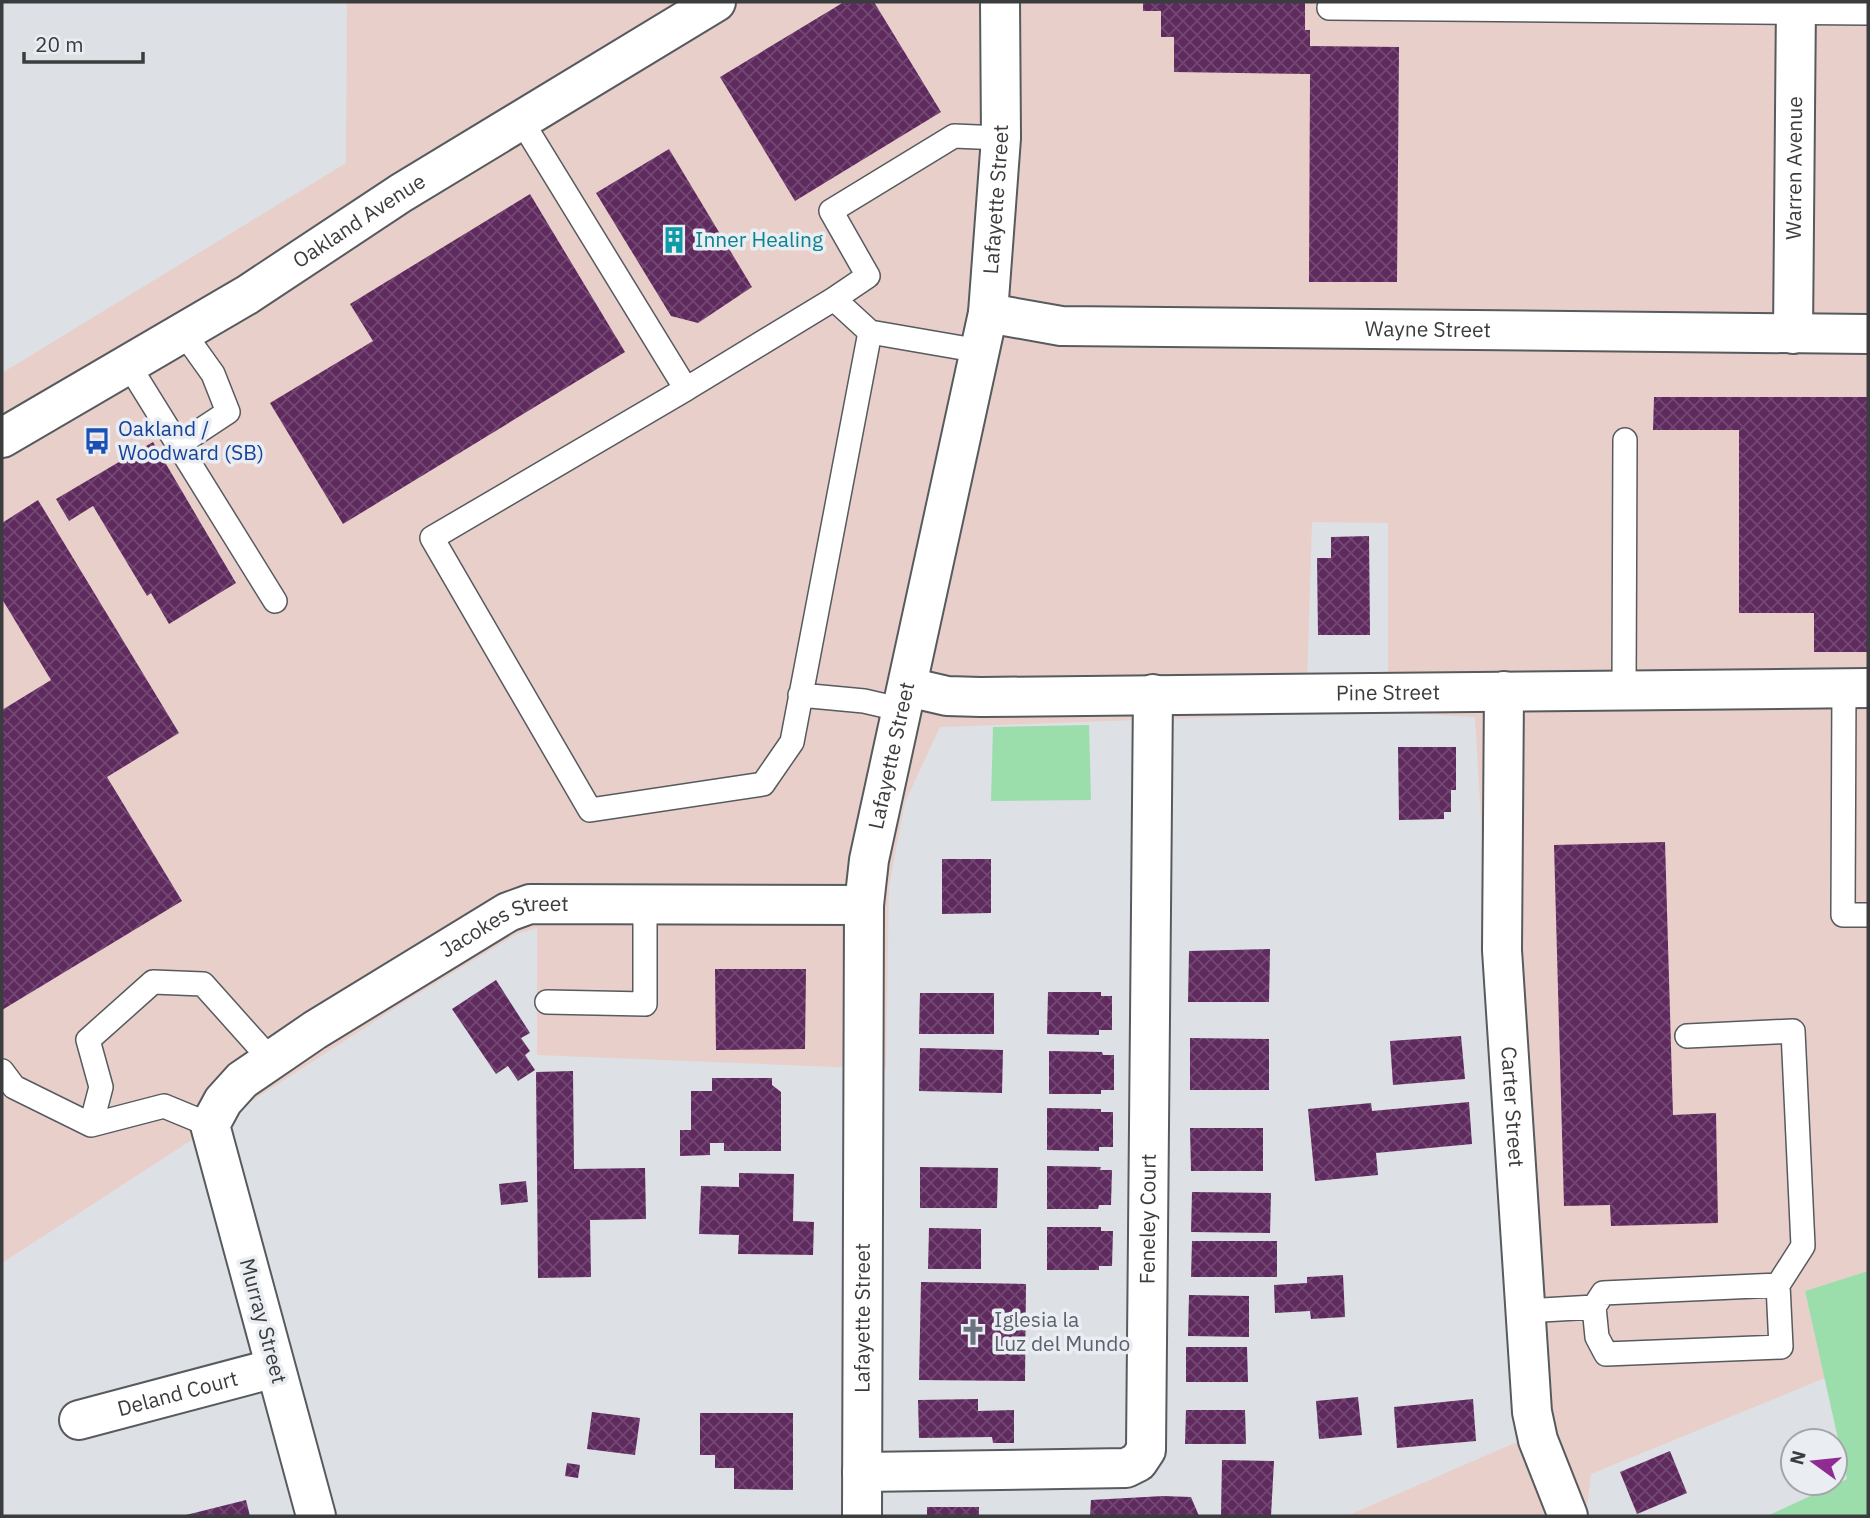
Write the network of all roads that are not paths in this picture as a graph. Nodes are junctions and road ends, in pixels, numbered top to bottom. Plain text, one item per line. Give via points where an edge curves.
1 (716, 2) edge
2 (1000, 2) edge
3 (1796, 7) edge
4 (1329, 8) dead end
5 (1868, 13) edge
6 (521, 120) junction
7 (1001, 138) junction
8 (834, 299) junction
9 (988, 313) junction
10 (183, 332) junction
11 (870, 332) junction
12 (1793, 334) junction
13 (1868, 334) edge
14 (980, 351) junction
15 (128, 364) junction
16 (686, 389) junction
17 (2, 438) edge
18 (1625, 440) dead end
19 (178, 444) junction
20 (275, 601) dead end
21 (1856, 688) edge
22 (1625, 690) junction
23 (1504, 691) junction
24 (1153, 694) junction
25 (800, 695) junction
26 (906, 699) junction
27 (645, 903) junction
28 (864, 905) junction
29 (1868, 915) edge
30 (547, 1002) dead end
31 (1687, 1036) dead end
32 (271, 1060) junction
33 (2, 1071) edge
34 (91, 1125) junction
35 (210, 1125) junction
36 (1778, 1285) junction
37 (1594, 1307) junction
38 (1525, 1311) junction
39 (275, 1368) junction
40 (79, 1420) dead end
41 (862, 1472) junction
42 (316, 1516) edge
43 (862, 1516) edge
44 (1568, 1516) edge

1 - 6 street, Oakland Avenue
2 - 7 street, Lafayette Street
3 - 4 lane
3 - 5 lane
3 - 12 street, Warren Avenue
6 - 10 street, Oakland Avenue
6 - 16 lane
7 - 8 lane via 954,136 831,211 868,276
7 - 9 street, Lafayette Street
8 - 11 lane
8 - 16 lane
9 - 12 street, Wayne Street via 1061,326
9 - 14 street, Lafayette Street
10 - 15 street, Oakland Avenue
10 - 19 lane via 213,374 228,412
11 - 14 lane
11 - 25 lane
12 - 13 street, Wayne Street
14 - 26 street, Lafayette Street
15 - 17 street, Oakland Avenue
15 - 19 lane
16 - 25 lane via 432,538 590,810 763,784 792,742
18 - 22 lane
19 - 20 lane
21 - 22 street, Pine Street
21 - 29 lane via 1843,915
22 - 23 street, Pine Street
23 - 24 street, Pine Street
23 - 38 street, Carter Street via 1502,950
24 - 26 street, Pine Street
24 - 41 street, Feneley Court via 1146,1450 1138,1462 1126,1468
25 - 26 lane via 864,701
26 - 28 street, Lafayette Street via 869,860
27 - 28 street, Jacokes Street
27 - 30 lane via 645,1004
27 - 32 street, Jacokes Street via 548,902 508,912
28 - 41 street, Lafayette Street
31 - 36 lane via 1793,1031 1803,1246
32 - 34 lane via 203,984 153,982 88,1040 101,1087
32 - 35 street, Jacokes Street via 242,1080
33 - 34 lane via 14,1087
34 - 35 lane via 164,1107
35 - 39 street, Murray Street
36 - 37 lane via 1603,1293
36 - 37 lane via 1781,1348 1606,1354 1597,1337
37 - 38 lane
38 - 44 street, Carter Street via 1534,1425
39 - 40 street, Deland Court
39 - 42 street, Murray Street
41 - 43 street, Lafayette Street

